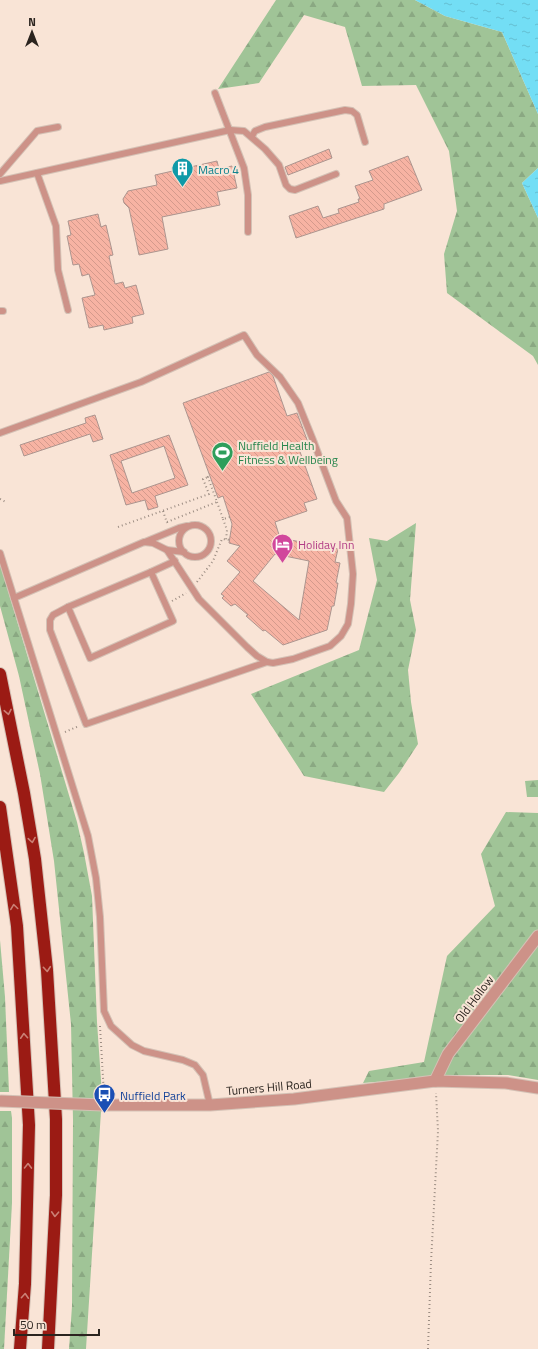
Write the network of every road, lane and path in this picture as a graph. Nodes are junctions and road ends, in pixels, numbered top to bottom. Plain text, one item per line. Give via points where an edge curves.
1 (215, 93) dead end
2 (58, 127) dead end
3 (230, 130) junction
4 (252, 136) junction
5 (366, 142) dead end
6 (37, 173) junction
7 (0, 174) edge
8 (336, 174) dead end
9 (0, 181) edge
10 (248, 232) dead end
11 (68, 310) dead end
12 (0, 433) edge
13 (0, 499) edge
14 (6, 502) dead end
15 (218, 502) junction
16 (163, 511) junction
17 (230, 517) dead end
18 (223, 519) junction
19 (167, 522) junction
20 (189, 526) junction
21 (118, 527) dead end
22 (170, 531) junction
23 (226, 540) junction
24 (230, 540) dead end
25 (144, 542) junction
26 (167, 550) junction
27 (184, 552) junction
28 (0, 553) edge
29 (175, 561) junction
30 (151, 572) junction
31 (192, 588) junction
32 (14, 598) junction
33 (165, 604) junction
34 (68, 607) junction
35 (267, 662) junction
36 (0, 674) edge
37 (86, 724) junction
38 (57, 735) junction
39 (0, 807) edge
40 (538, 936) edge
41 (104, 1011) junction
42 (435, 1081) junction
43 (538, 1088) edge
44 (0, 1101) edge
45 (103, 1105) junction
46 (210, 1105) junction
47 (20, 1349) edge
48 (48, 1349) edge
49 (428, 1349) edge

1 - 3 lane
2 - 7 lane via 37,131
3 - 4 lane via 244,131
3 - 6 lane
3 - 10 lane via 244,168 248,195
4 - 5 lane via 255,131 265,126 346,110 357,115
4 - 8 lane via 279,165 290,189 295,190
6 - 9 lane
6 - 11 lane via 56,226 58,270
12 - 35 lane via 141,382 244,335 257,356 280,377 298,403 336,501 347,518 353,574 348,624 341,636 330,646 316,652 293,660
13 - 14 path
15 - 16 path via 209,477 203,479 209,494
15 - 18 path
15 - 19 path
16 - 19 path
16 - 21 path
17 - 18 path
18 - 23 path via 227,530
19 - 22 path
20 - 22 lane
20 - 27 lane via 179,537
20 - 27 lane via 204,528 208,532 210,542 203,554 193,556
22 - 25 lane
23 - 24 path
23 - 31 path via 222,539 213,561
25 - 26 lane
25 - 32 lane
26 - 27 lane
26 - 29 lane
28 - 32 lane
29 - 30 lane
29 - 31 lane
30 - 33 lane
30 - 34 lane
31 - 33 path
31 - 35 lane via 199,599 247,647
32 - 38 lane
33 - 34 lane via 173,621 90,658
34 - 37 lane via 53,615 50,630
35 - 37 lane
36 -> 48 highway via 35,859 47,970 56,1119 56,1195
37 - 38 path
38 - 41 lane via 88,836 96,878
47 -> 39 highway via 25,1284 29,1125 17,926
40 - 42 street, Old Hollow via 448,1054
41 - 45 path via 100,1021
41 - 46 lane via 111,1026 132,1045 144,1051 195,1065 203,1074
42 - 43 street, Turners Hill Road via 506,1083
42 - 46 street, Turners Hill Road via 294,1099
42 - 49 path via 438,1131
44 - 45 street, Turners Hill Road, bridge
45 - 46 street, Turners Hill Road

